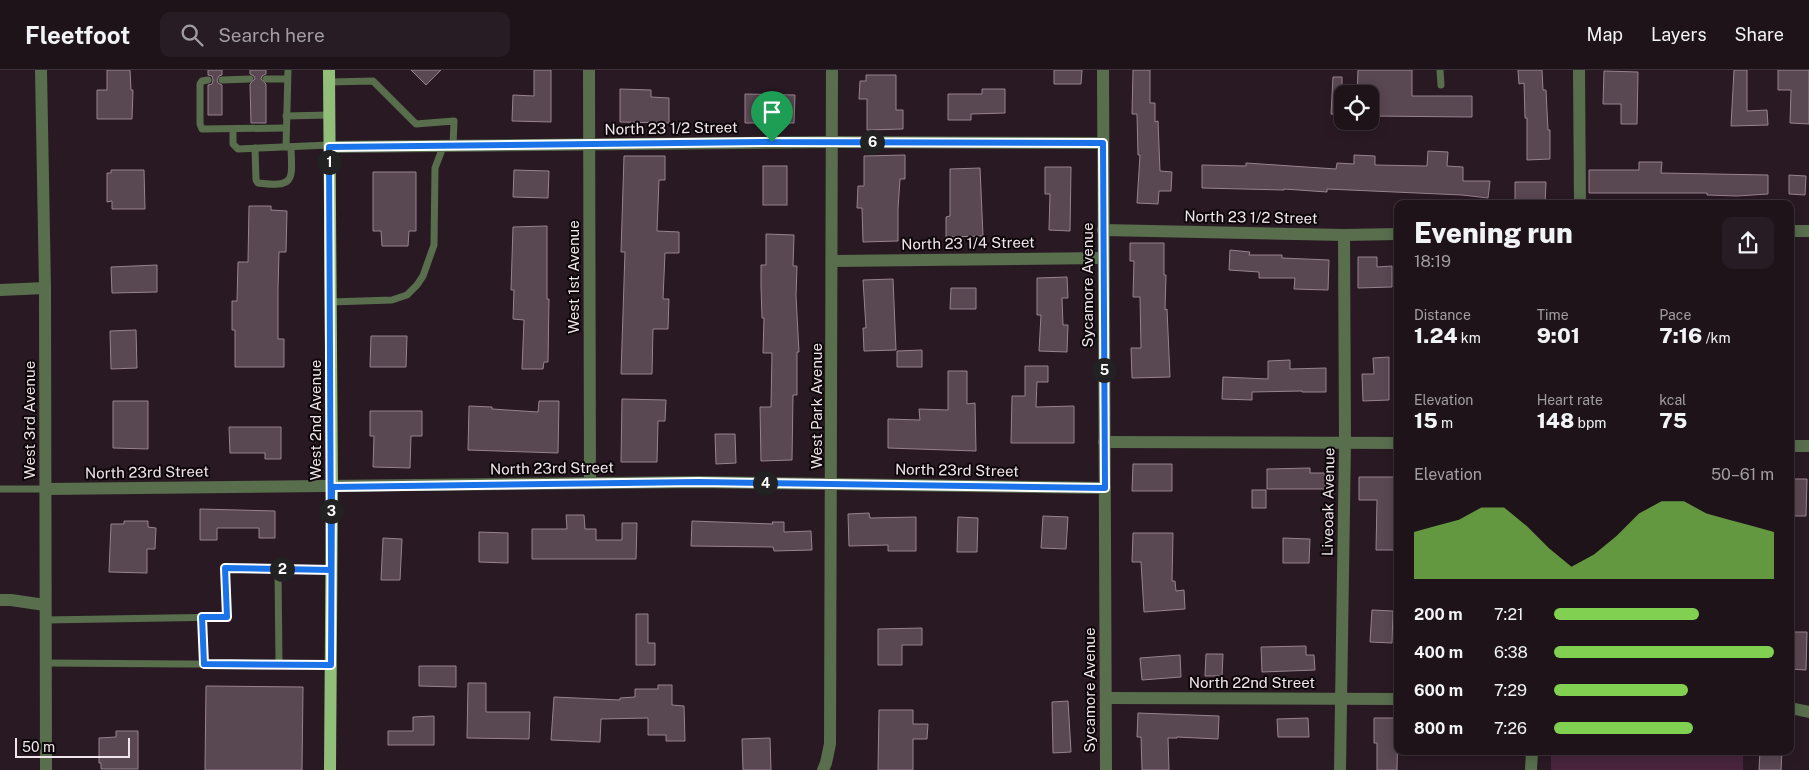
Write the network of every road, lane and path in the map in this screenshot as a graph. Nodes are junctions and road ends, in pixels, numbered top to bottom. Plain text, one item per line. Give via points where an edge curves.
1 (41, 70) edge
2 (288, 70) edge
3 (589, 70) edge
4 (832, 70) edge
5 (1103, 70) edge
6 (1440, 70) edge
7 (1579, 70) edge
8 (329, 76) edge
9 (250, 79) dead end
10 (266, 79) dead end
11 (286, 79) junction
12 (205, 80) dead end
13 (222, 80) dead end
14 (1441, 85) dead end
15 (329, 115) junction
16 (286, 116) junction
17 (286, 128) junction
18 (233, 130) junction
19 (833, 142) junction
20 (1103, 143) junction
21 (329, 146) junction
22 (448, 146) junction
23 (590, 146) junction
24 (288, 147) junction
25 (254, 148) junction
26 (1580, 200) edge
27 (1103, 230) junction
28 (1794, 231) edge
29 (1809, 231) edge
30 (1394, 234) edge
31 (1344, 235) junction
32 (1103, 258) junction
33 (832, 261) junction
34 (45, 288) junction
35 (0, 290) edge
36 (330, 302) junction
37 (1104, 442) junction
38 (1394, 443) edge
39 (1345, 444) junction
40 (1794, 446) edge
41 (1809, 446) edge
42 (590, 483) junction
43 (832, 484) junction
44 (332, 487) junction
45 (1105, 488) junction
46 (0, 489) edge
47 (45, 490) junction
48 (278, 569) junction
49 (331, 570) junction
50 (0, 600) edge
51 (45, 605) junction
52 (202, 617) junction
53 (45, 620) junction
54 (46, 663) junction
55 (204, 664) junction
56 (279, 664) junction
57 (331, 665) junction
58 (1106, 698) junction
59 (1341, 699) junction
60 (1394, 699) edge
61 (1794, 709) edge
62 (1809, 712) edge
63 (1532, 755) edge
64 (46, 770) edge
65 (330, 770) edge
66 (823, 770) edge
67 (1106, 770) edge
68 (1340, 770) edge
69 (1532, 770) edge

1 - 34 street, West 3rd Avenue
2 - 11 lane
3 - 23 street, West 1st Avenue
4 - 19 street, West Park Avenue
5 - 20 street, Sycamore Avenue
6 - 14 lane
7 - 26 street
8 - 15 main road, West 2nd Avenue
8 - 22 lane via 373,81 416,124 454,121
9 - 13 lane
10 - 11 lane
11 - 16 lane
12 - 18 lane via 202,129
15 - 16 lane
15 - 21 main road, West 2nd Avenue
16 - 17 lane
17 - 18 lane
17 - 24 lane
18 - 25 lane via 235,148
19 - 20 street, North 23 1/2 Street
19 - 23 street, North 23 1/2 Street
19 - 33 street, West Park Avenue
20 - 27 street, Sycamore Avenue
21 - 22 street, North 23 1/2 Street
21 - 24 lane
21 - 36 main road, West 2nd Avenue
22 - 23 street, North 23 1/2 Street
22 - 36 lane via 435,168 434,245 417,285 407,295 392,300
23 - 42 street, West 1st Avenue
24 - 25 lane
24 - 25 lane via 292,174 284,184 258,183
27 - 31 street, North 23 1/2 Street
27 - 32 street, Sycamore Avenue
28 - 29 street
30 - 31 street, North 23 1/2 Street
31 - 39 street, Liveoak Avenue
32 - 33 street, North 23 1/4 Street
32 - 37 street, Sycamore Avenue
33 - 43 street, West Park Avenue
34 - 35 street
34 - 47 street, West 3rd Avenue
36 - 44 main road, West 2nd Avenue
37 - 39 street
37 - 45 street, Sycamore Avenue
38 - 39 street
39 - 59 street, Liveoak Avenue
40 - 41 street
42 - 43 street, North 23rd Street
42 - 44 street, North 23rd Street
43 - 45 street, North 23rd Street
43 - 66 street, West Park Avenue via 830,744
44 - 47 street, North 23rd Street
44 - 49 main road, West 2nd Avenue
45 - 58 street, Sycamore Avenue
46 - 47 lane, North 23rd Street
47 - 51 street, West 3rd Avenue
48 - 49 lane
48 - 52 lane via 225,568 227,617
48 - 56 lane
49 - 57 main road, West 2nd Avenue
50 - 51 street
51 - 53 street, West 3rd Avenue
52 - 53 lane
52 - 55 lane
53 - 54 street, West 3rd Avenue
54 - 55 lane
54 - 64 street, West 3rd Avenue
55 - 56 lane
56 - 57 lane
57 - 65 main road, West 2nd Avenue
58 - 59 street, North 22nd Street
58 - 67 street, Sycamore Avenue
59 - 60 street, North 22nd Street
59 - 68 street, Liveoak Avenue
61 - 62 street
63 - 69 street

